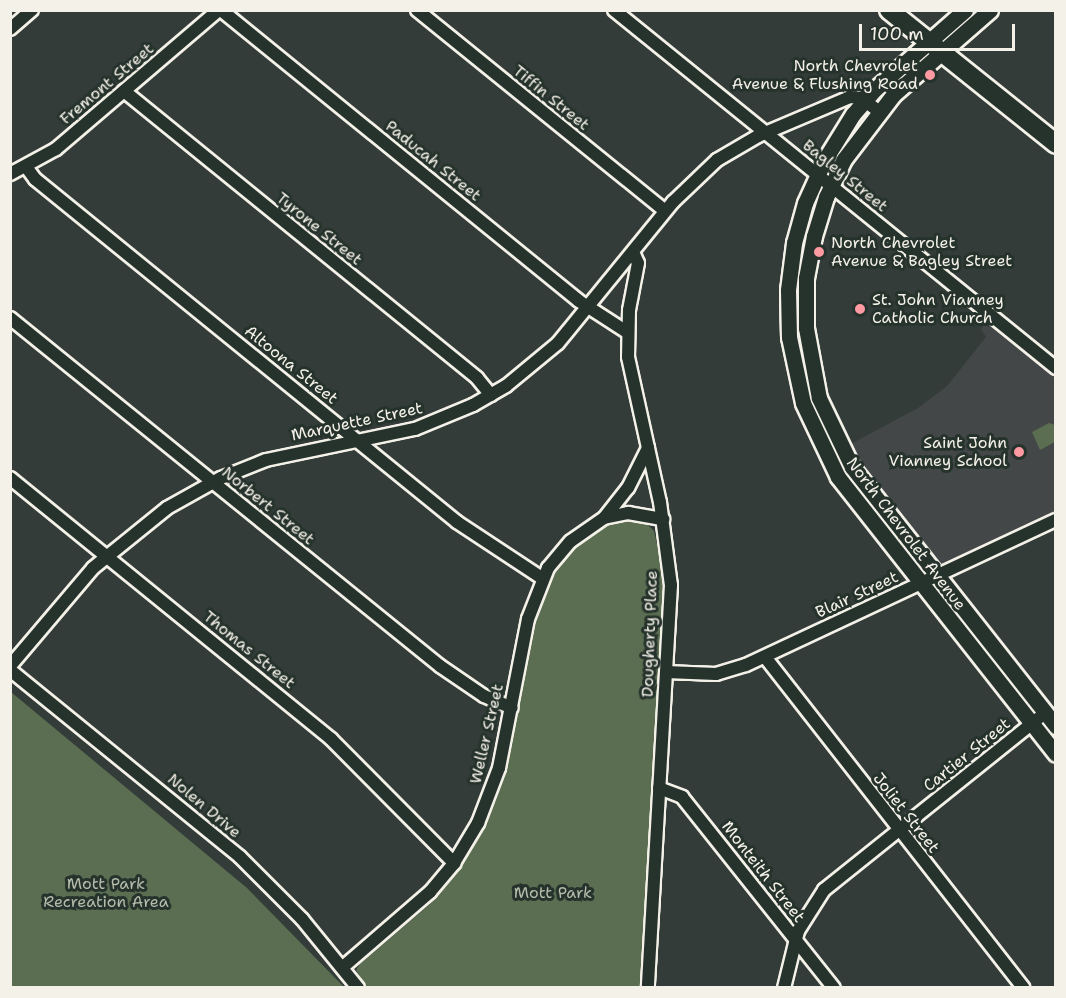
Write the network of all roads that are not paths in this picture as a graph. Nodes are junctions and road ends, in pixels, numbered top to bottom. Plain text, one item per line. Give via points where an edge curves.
1 (32, 10) edge
2 (220, 10) edge
3 (417, 10) edge
4 (614, 10) edge
5 (889, 10) edge
6 (965, 10) edge
7 (990, 10) edge
8 (10, 29) edge
9 (935, 47) junction
10 (124, 91) junction
11 (864, 100) junction
12 (878, 111) junction
13 (765, 133) junction
14 (1056, 144) edge
15 (27, 168) junction
16 (10, 174) edge
17 (817, 175) junction
18 (830, 186) junction
19 (665, 212) junction
20 (633, 252) junction
21 (588, 308) junction
22 (10, 318) edge
23 (627, 332) junction
24 (1056, 368) edge
25 (491, 395) junction
26 (819, 398) junction
27 (803, 404) junction
28 (356, 440) junction
29 (648, 448) junction
30 (10, 478) edge
31 (213, 483) junction
32 (604, 518) junction
33 (663, 519) junction
34 (1056, 520) edge
35 (106, 555) junction
36 (936, 576) junction
37 (542, 578) junction
38 (921, 584) junction
39 (765, 657) junction
40 (10, 668) edge
41 (666, 672) junction
42 (512, 708) junction
43 (1045, 713) junction
44 (1032, 724) junction
45 (1056, 726) edge
46 (1056, 754) edge
47 (659, 788) junction
48 (898, 830) junction
49 (454, 863) junction
50 (795, 939) junction
51 (343, 968) junction
52 (358, 987) edge
53 (648, 987) edge
54 (784, 987) edge
55 (834, 987) edge
56 (1024, 987) edge

1 - 8 street
2 - 10 street, Fremont Street
2 - 21 street, Paducah Street
3 - 19 street, Tiffin Street
4 - 13 street, Bagley Street
5 - 9 main road
6 - 9 street, North Chevrolet Avenue
7 - 9 street, North Chevrolet Avenue
9 - 11 street, North Chevrolet Avenue
9 - 12 street, North Chevrolet Avenue
9 - 14 main road
10 - 15 street, Fremont Street via 56,149
10 - 25 street, Tyrone Street via 477,378
11 - 12 street
11 - 13 street, Marquette Street via 850,97
11 - 17 street, North Chevrolet Avenue
12 - 18 street, North Chevrolet Avenue
13 - 17 street, Bagley Street
13 - 19 street, Marquette Street via 709,166
15 - 16 street, Fremont Street
15 - 28 street, Altoona Street via 35,179
17 - 18 street, Bagley Street
17 - 27 street, North Chevrolet Avenue via 797,230 788,290 791,351
18 - 24 street, Bagley Street
18 - 26 street, North Chevrolet Avenue via 814,236 806,290 807,342
19 - 20 street, Marquette Street
20 - 21 street, Marquette Street
20 - 23 street, Dougherty Place via 638,263
21 - 23 street, Paducah Street
21 - 25 street, Marquette Street via 552,348
22 - 31 street, Norbert Street
23 - 29 street, Dougherty Place via 631,373
25 - 28 street, Marquette Street via 424,426
26 - 27 street
26 - 36 street, North Chevrolet Avenue via 856,473
27 - 38 street, North Chevrolet Avenue via 838,477
28 - 31 street, Marquette Street via 286,454
28 - 37 street, Altoona Street via 474,535
29 - 32 street, Weller Street via 628,488
29 - 33 street, Dougherty Place
30 - 35 street, Thomas Street
31 - 35 street, Marquette Street via 154,516
31 - 42 street, Norbert Street via 440,666 484,696
32 - 33 street, Weller Street via 628,513
32 - 37 street, Weller Street via 566,546
33 - 41 street, Dougherty Place via 671,585
34 - 36 street, Blair Street
35 - 40 street, Marquette Street
35 - 49 street, Thomas Street via 344,750
36 - 38 street, Blair Street
36 - 43 street, North Chevrolet Avenue
37 - 42 street, Weller Street via 528,619
38 - 39 street, Blair Street
38 - 44 street, North Chevrolet Avenue
39 - 41 street, Blair Street via 724,672
39 - 48 street, Joliet Street
40 - 51 street, Nolen Drive via 234,852 297,913
41 - 47 street, Dougherty Place
42 - 49 street, Weller Street via 494,785
43 - 44 street, Cartier Street
43 - 45 street, North Chevrolet Avenue
44 - 46 street, North Chevrolet Avenue
44 - 48 street, Cartier Street
47 - 50 street, Monteith Street via 682,797
47 - 53 street, Dougherty Place
48 - 50 street, Cartier Street via 824,890 808,911
48 - 56 street, Joliet Street
49 - 51 street, Weller Street via 418,906
50 - 54 street, Cartier Street
50 - 55 street, Monteith Street
51 - 52 street, Nolen Drive

